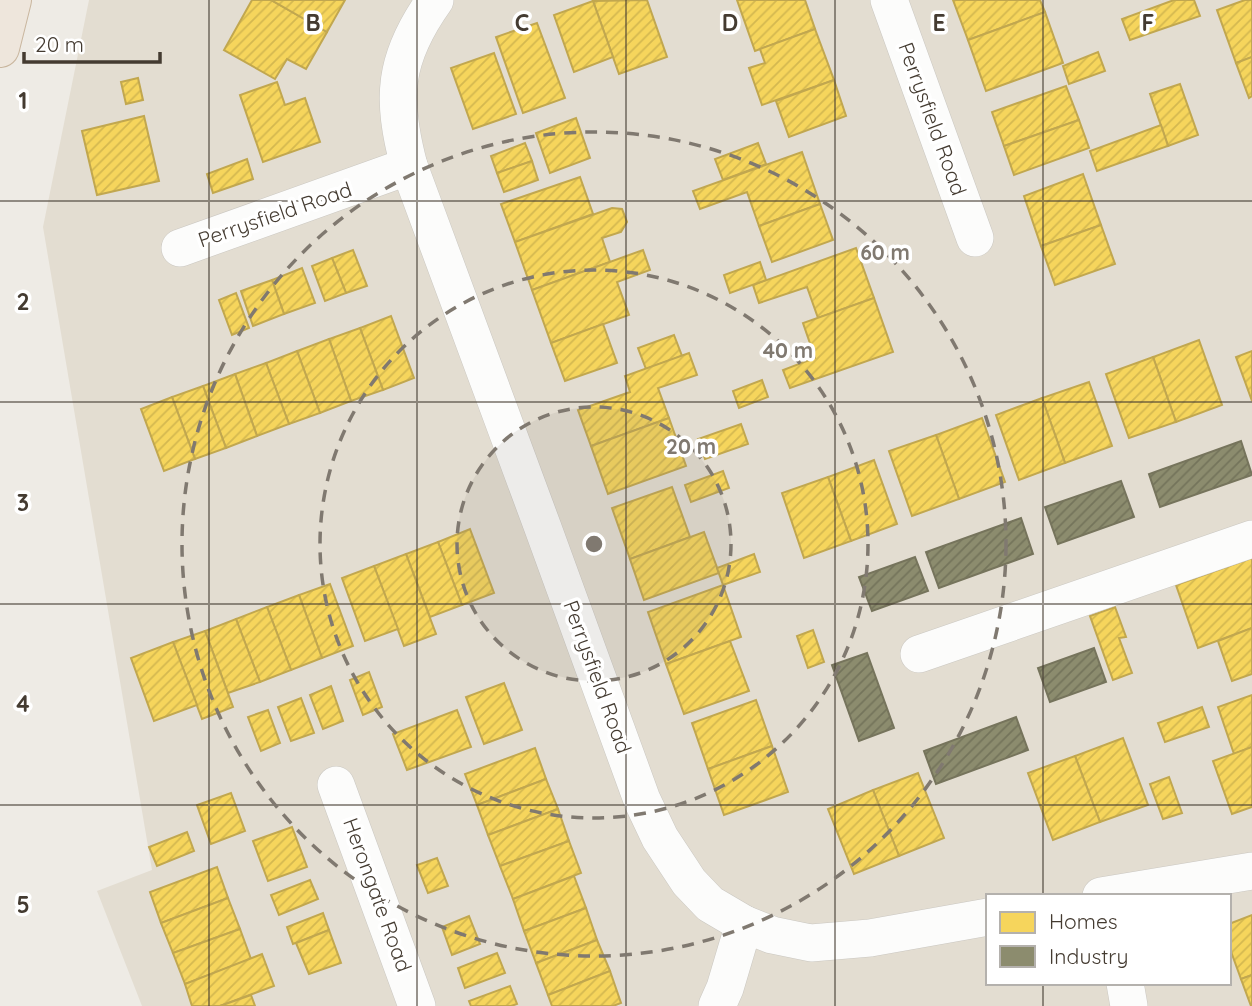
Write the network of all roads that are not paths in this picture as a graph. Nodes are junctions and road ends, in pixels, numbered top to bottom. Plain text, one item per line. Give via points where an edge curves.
1 (12, 0) edge
2 (435, 0) edge
3 (889, 0) edge
4 (0, 48) edge
5 (409, 166) junction
6 (975, 238) dead end
7 (180, 248) dead end
8 (1252, 539) edge
9 (919, 654) dead end
10 (337, 785) dead end
11 (1252, 871) edge
12 (1112, 894) edge
13 (986, 917) edge
14 (744, 924) junction
15 (1125, 985) edge
16 (417, 1006) edge
17 (717, 1006) edge
18 (1129, 1006) edge

1 - 4 highway
2 - 5 street, Perrysfield Road via 409,43 399,74 400,132
3 - 6 street, Perrysfield Road
5 - 7 street, Perrysfield Road
5 - 14 street, Perrysfield Road via 642,800 689,882 710,904
8 - 9 street
10 - 16 street, Herongate Road
11 - 12 street
13 - 14 street, Perrysfield Road via 870,938 811,943
14 - 17 street
15 - 18 street

